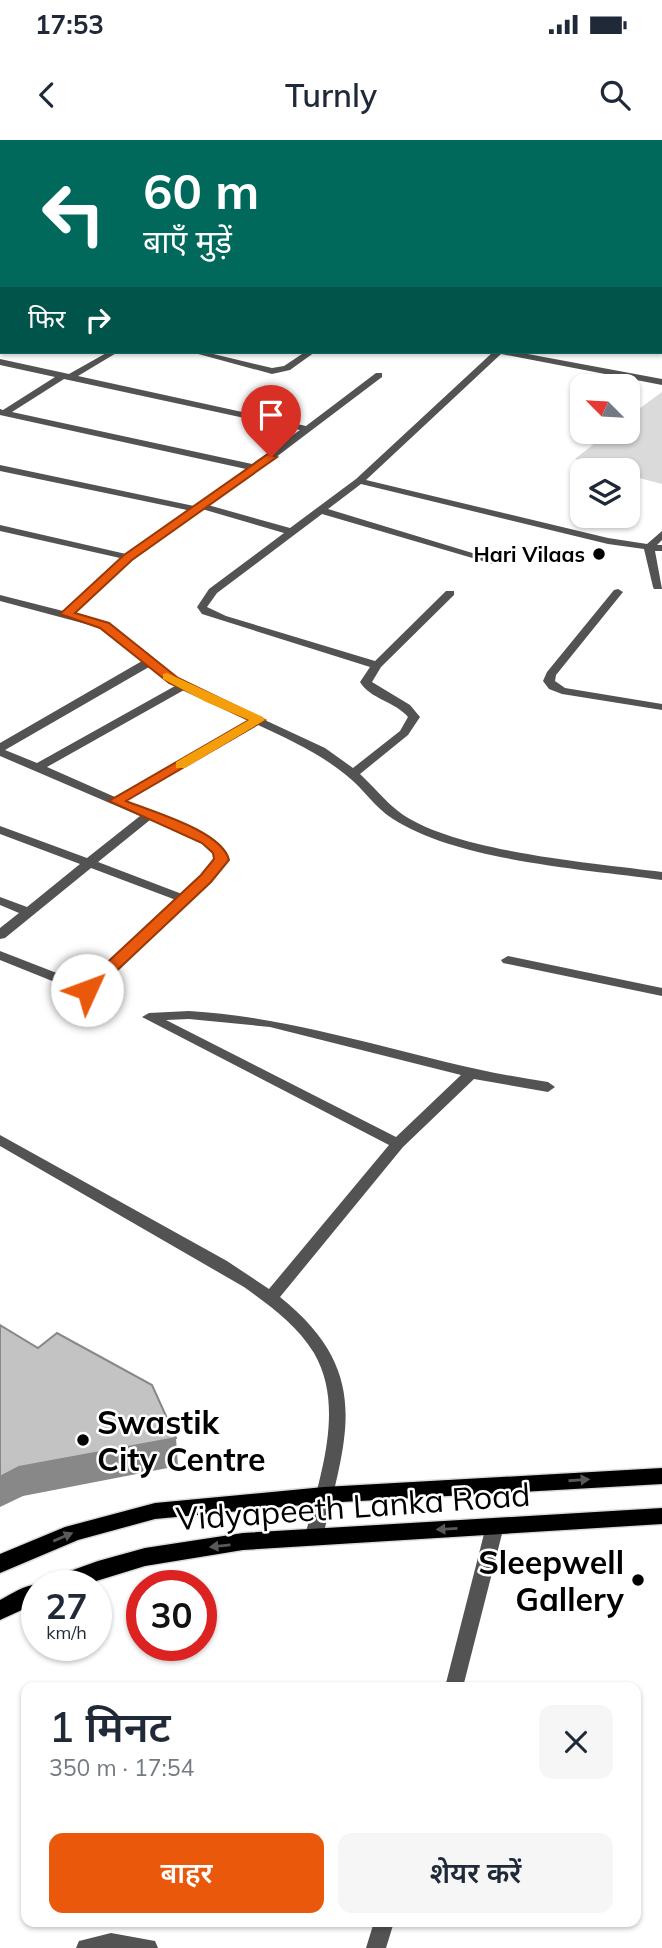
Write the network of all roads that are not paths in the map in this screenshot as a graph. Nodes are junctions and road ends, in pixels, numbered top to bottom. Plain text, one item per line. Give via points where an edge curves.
1 (110, 354) edge
2 (203, 354) edge
3 (308, 354) edge
4 (496, 354) edge
5 (515, 354) edge
6 (0, 362) edge
7 (379, 375) dead end
8 (68, 376) junction
9 (662, 382) edge
10 (2, 412) edge
11 (308, 429) junction
12 (0, 468) edge
13 (256, 468) junction
14 (359, 481) junction
15 (198, 507) junction
16 (321, 510) junction
17 (0, 528) edge
18 (292, 532) junction
19 (662, 534) edge
20 (649, 547) junction
21 (662, 548) edge
22 (128, 557) junction
23 (497, 562) dead end
24 (658, 587) dead end
25 (618, 592) dead end
26 (450, 593) dead end
27 (0, 598) edge
28 (66, 614) junction
29 (149, 662) junction
30 (377, 665) junction
31 (184, 686) junction
32 (662, 707) edge
33 (259, 720) junction
34 (0, 750) edge
35 (37, 768) junction
36 (353, 774) junction
37 (116, 801) junction
38 (149, 815) junction
39 (0, 830) edge
40 (90, 864) junction
41 (662, 876) edge
42 (184, 899) junction
43 (0, 901) edge
44 (29, 912) junction
45 (0, 935) edge
46 (0, 955) edge
47 (508, 960) dead end
48 (662, 992) edge
49 (471, 1074) junction
50 (548, 1087) dead end
51 (0, 1140) edge
52 (398, 1144) junction
53 (271, 1298) junction
54 (662, 1476) edge
55 (324, 1495) junction
56 (662, 1516) edge
57 (495, 1527) junction
58 (314, 1536) junction
59 (0, 1564) edge
60 (93, 1570) edge
61 (21, 1600) edge
62 (0, 1611) edge
63 (455, 1682) edge
64 (383, 1927) edge
65 (86, 1948) edge
66 (148, 1948) edge
67 (377, 1948) edge

1 - 8 street
2 - 3 street via 272,371 287,368
4 - 14 street
5 - 9 street
6 - 8 street
7 - 11 street
8 - 10 street
8 - 11 street
10 - 13 street
11 - 13 street
12 - 15 street
13 - 15 street
14 - 16 street
14 - 20 street via 576,534
15 - 18 street
15 - 22 street
16 - 18 street
16 - 23 street
17 - 22 street
18 - 30 street via 213,591 202,607 222,618
19 - 20 street
20 - 21 street
20 - 24 street
22 - 28 street
25 - 32 street via 549,681 562,691
26 - 30 street
27 - 28 street
28 - 29 street via 105,626
29 - 31 street
29 - 34 street
30 - 36 street via 368,674 368,687 406,707 414,717 404,733
31 - 33 street
31 - 35 street
33 - 36 street via 321,750
33 - 37 street
34 - 35 street
35 - 37 street
36 - 41 street via 395,815 427,832 523,856
37 - 38 street
38 - 40 street
38 - 42 street via 207,840 220,852 218,866
39 - 40 street
40 - 42 street
40 - 44 street
42 - 46 street via 87,990
43 - 44 street
44 - 45 street
47 - 48 street
49 - 50 street
49 - 52 street
49 - 52 street via 320,1034 236,1018 149,1017
51 - 53 street
52 - 53 street
53 - 55 street via 310,1335 333,1375 340,1413
55 -> 54 main road, Vidyapeeth Lanka Road
55 - 58 street
59 -> 55 main road, Vidyapeeth Lanka Road via 74,1533 155,1511
56 - 57 main road, Vidyapeeth Lanka Road
57 -> 58 main road, Vidyapeeth Lanka Road
57 - 63 street
58 -> 60 main road, Vidyapeeth Lanka Road via 161,1552
61 - 62 main road
64 - 67 street
65 - 66 street via 111,1943

